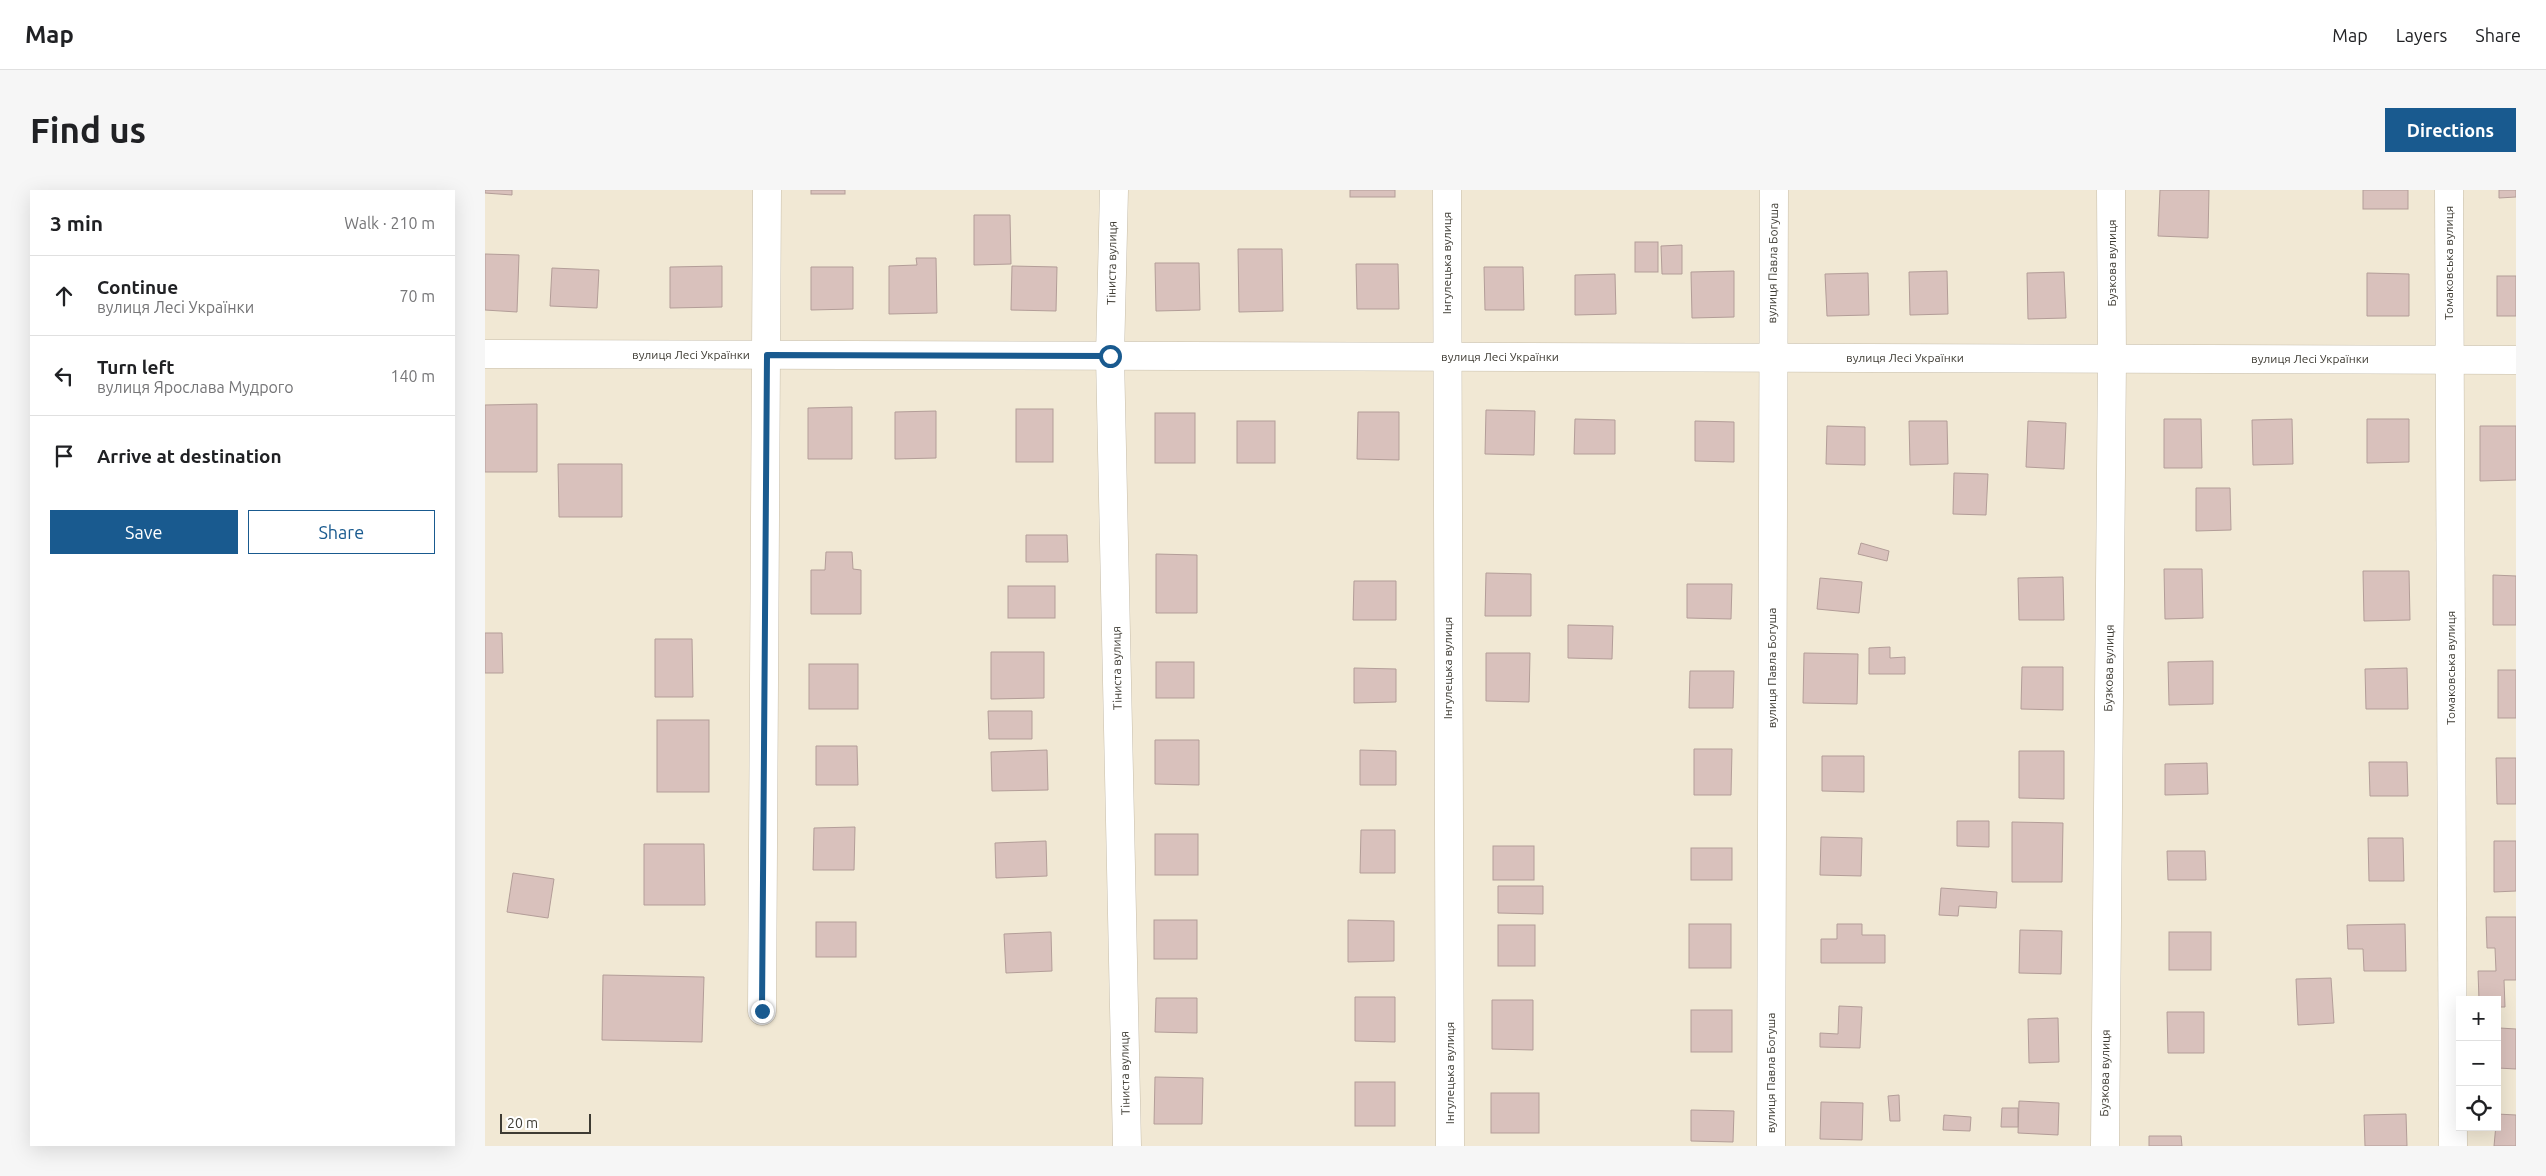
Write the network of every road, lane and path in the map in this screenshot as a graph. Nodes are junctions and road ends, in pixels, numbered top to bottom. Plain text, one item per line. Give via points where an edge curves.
1 (767, 190) edge
2 (1114, 190) edge
3 (1447, 190) edge
4 (1774, 190) edge
5 (2111, 190) edge
6 (2449, 190) edge
7 (485, 354) edge
8 (767, 355) junction
9 (1110, 356) junction
10 (1447, 357) junction
11 (1772, 358) junction
12 (2112, 359) junction
13 (2449, 360) junction
14 (2516, 360) edge
15 (762, 1011) dead end
16 (1127, 1146) edge
17 (1450, 1146) edge
18 (1771, 1146) edge
19 (2105, 1146) edge
20 (2453, 1146) edge

1 - 8 street
2 - 9 street, Тіниста вулиця
3 - 10 street, Інгулецька вулиця
4 - 11 street, вулиця Павла Богуша
5 - 12 street, Бузкова вулиця
6 - 13 street, Томаковська вулиця
7 - 8 street, вулиця Лесі Українки
8 - 9 street, вулиця Лесі Українки
8 - 15 street
9 - 10 street, вулиця Лесі Українки
9 - 16 street, Тіниста вулиця
10 - 11 street, вулиця Лесі Українки
10 - 17 street, Інгулецька вулиця
11 - 12 street, вулиця Лесі Українки
11 - 18 street, вулиця Павла Богуша
12 - 13 street, вулиця Лесі Українки
12 - 19 street, Бузкова вулиця
13 - 14 street, вулиця Лесі Українки
13 - 20 street, Томаковська вулиця

